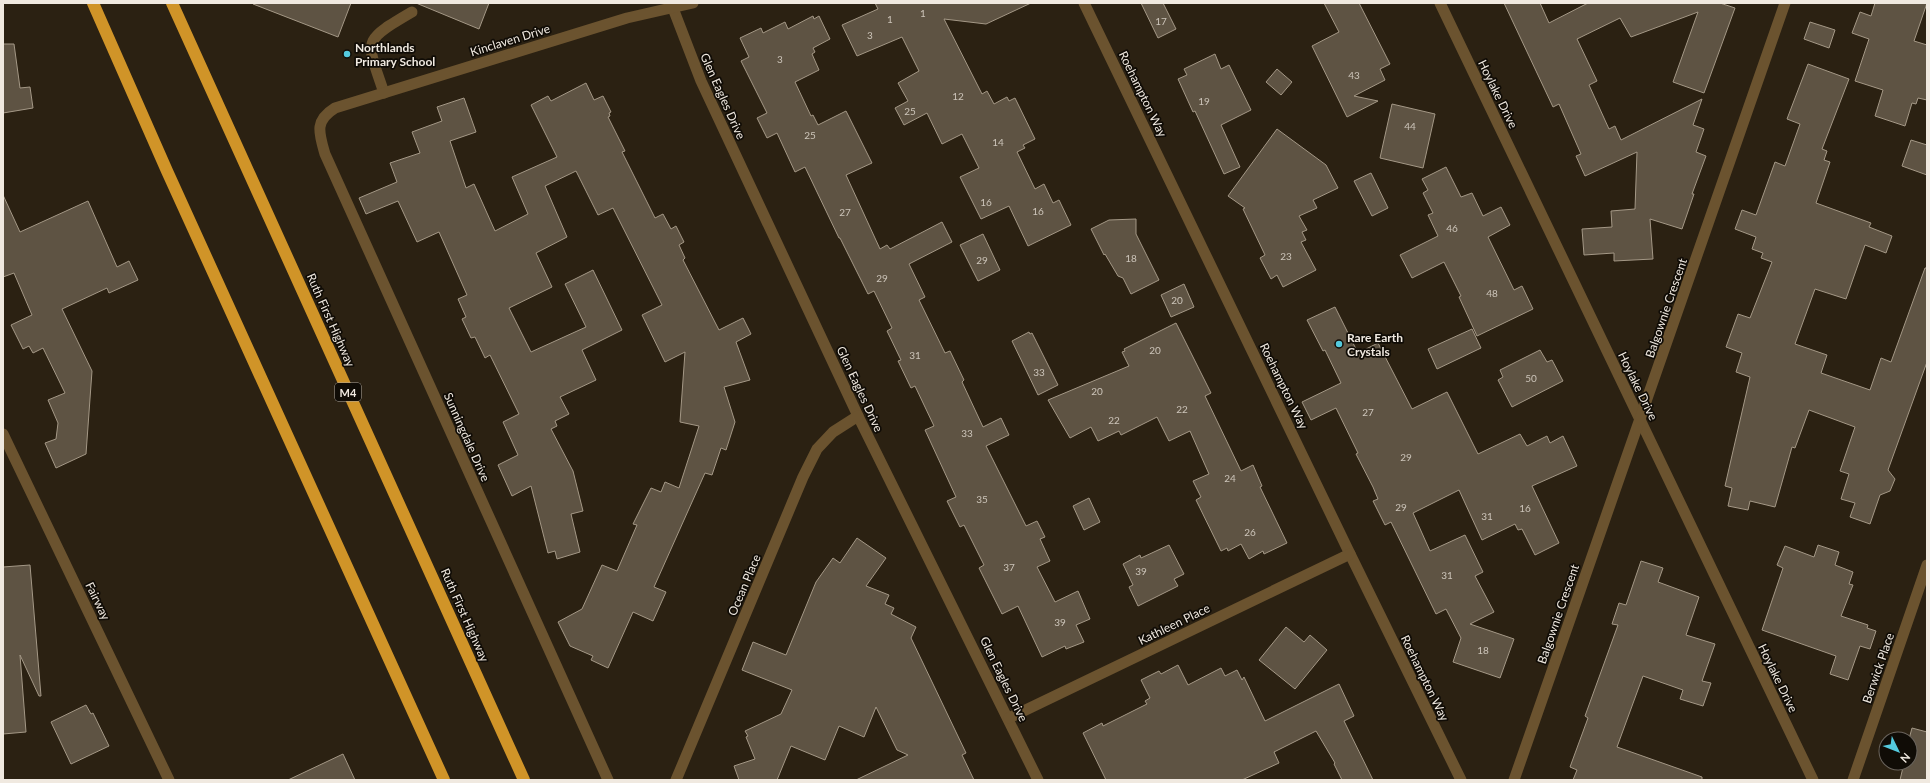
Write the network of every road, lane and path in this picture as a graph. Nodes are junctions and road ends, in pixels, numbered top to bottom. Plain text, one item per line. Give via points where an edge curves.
1 (93, 3) edge
2 (172, 3) edge
3 (694, 3) edge
4 (1084, 3) edge
5 (1440, 3) edge
6 (1785, 3) edge
7 (672, 6) edge
8 (412, 12) dead end
9 (384, 93) junction
10 (335, 108) joint
11 (858, 416) junction
12 (1640, 422) junction
13 (3, 434) edge
14 (1350, 554) junction
15 (1927, 565) edge
16 (1009, 718) junction
17 (1036, 779) edge
18 (170, 780) edge
19 (444, 780) edge
20 (524, 780) edge
21 (608, 780) edge
22 (676, 780) edge
23 (1461, 780) edge
24 (1514, 780) edge
25 (1813, 780) edge
26 (1853, 780) edge

1 - 19 highway
2 - 20 highway, Ruth First Highway / M4
3 - 7 street, Kinclaven Drive
4 - 14 street, Roehampton Way
5 - 12 street, Hoylake Drive
6 - 12 street, Balgownie Crescent
7 - 9 street, Kinclaven Drive
7 - 11 street, Glen Eagles Drive via 701,81
8 - 9 street via 383,29 373,40 370,48
9 - 10 street, Kinclaven Drive
10 - 21 street, Sunningdale Drive via 325,114 320,122 320,136 325,154
11 - 16 street, Glen Eagles Drive
11 - 22 street, Ocean Place via 833,432 817,449
12 - 24 street, Balgownie Crescent
12 - 25 street, Hoylake Drive
13 - 18 street, Fairway
14 - 16 street, Kathleen Place
14 - 23 street, Roehampton Way
15 - 26 street, Berwick Place
16 - 17 street, Glen Eagles Drive

